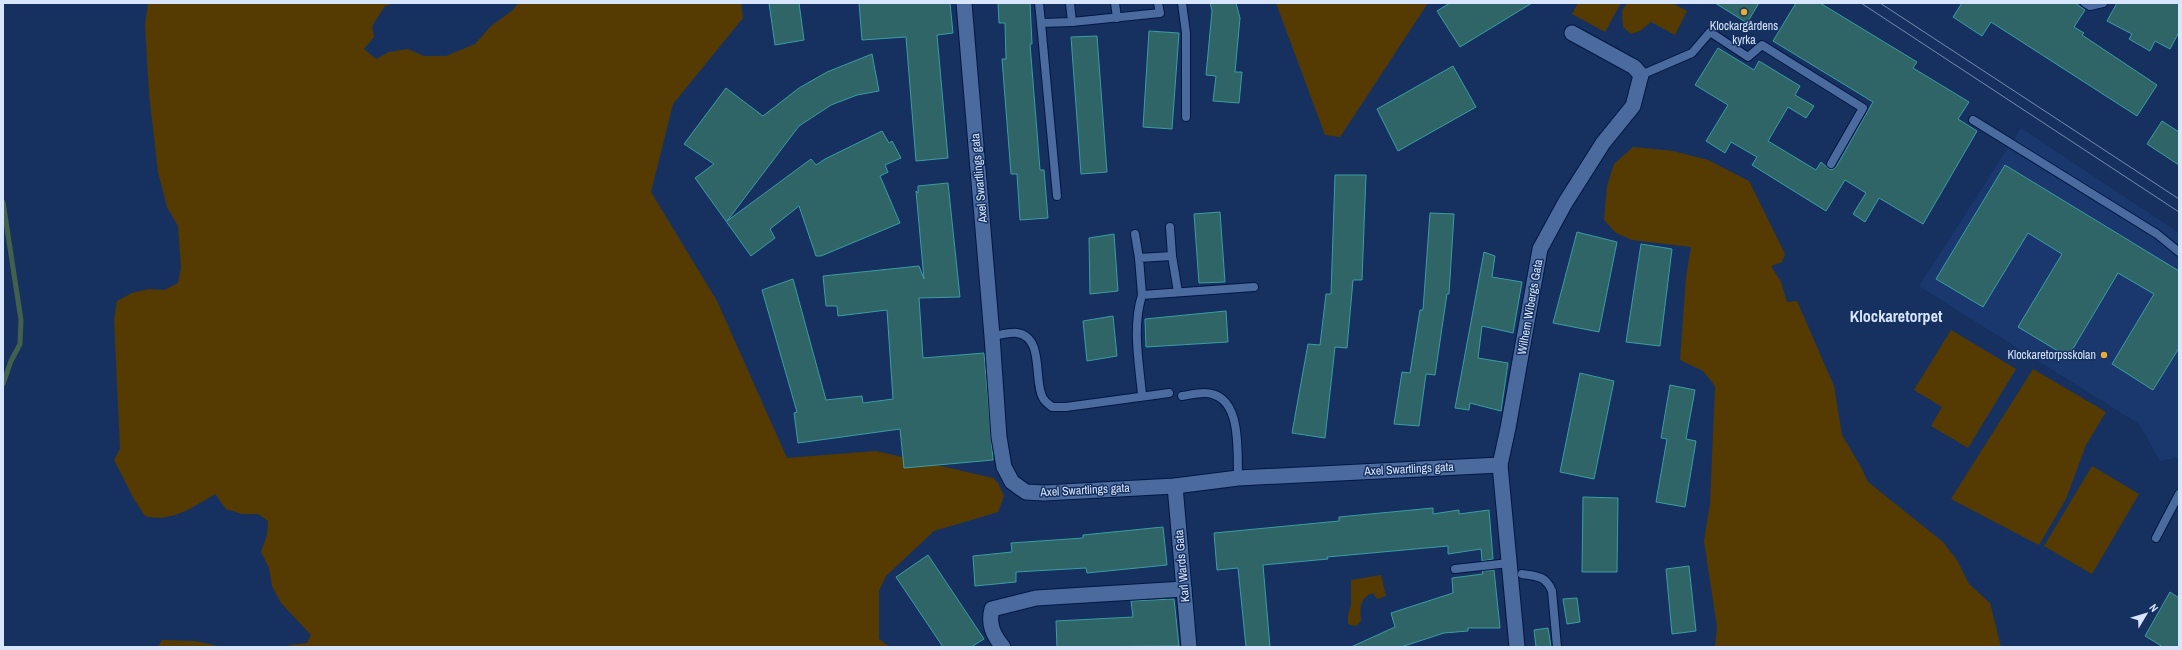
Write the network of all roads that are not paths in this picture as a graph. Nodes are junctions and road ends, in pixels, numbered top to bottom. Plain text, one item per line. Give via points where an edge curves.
1 (964, 3) edge
2 (1039, 3) edge
3 (1070, 3) edge
4 (1115, 3) edge
5 (1158, 3) edge
6 (1182, 3) edge
7 (2086, 3) edge
8 (2103, 3) edge
9 (1117, 18) junction
10 (1072, 22) junction
11 (1042, 23) junction
12 (1572, 33) dead end
13 (1641, 75) junction
14 (1186, 116) dead end
15 (1973, 120) dead end
16 (1830, 164) dead end
17 (1057, 196) dead end
18 (1170, 227) dead end
19 (1135, 234) dead end
20 (2179, 252) edge
21 (1172, 256) junction
22 (1139, 258) junction
23 (1254, 287) dead end
24 (1178, 292) junction
25 (1142, 295) junction
26 (992, 336) junction
27 (1169, 393) dead end
28 (1142, 395) junction
29 (1182, 396) dead end
30 (1500, 465) junction
31 (1238, 478) junction
32 (1175, 486) junction
33 (2179, 494) edge
34 (2156, 538) dead end
35 (1509, 563) junction
36 (1455, 570) dead end
37 (1522, 574) dead end
38 (1184, 589) junction
39 (1003, 647) edge
40 (1189, 647) edge
41 (1517, 647) edge
42 (1557, 647) edge

1 - 26 street, Axel Swartlings gata
2 - 11 lane
3 - 10 lane
4 - 9 lane
5 - 9 lane via 1160,13
6 - 14 lane via 1186,32
7 - 8 lane via 2090,6
9 - 10 lane
10 - 11 lane
11 - 17 lane
12 - 13 street via 1634,67
13 - 16 lane via 1692,53 1710,32 1748,57 1762,45 1863,108
13 - 30 street, Wilhem Wibergs Gata via 1633,106 1603,143 1565,203 1540,249
15 - 20 lane via 2157,234
18 - 21 lane
19 - 22 lane
21 - 22 lane
21 - 24 lane
22 - 25 lane
23 - 24 lane
24 - 25 lane
25 - 28 lane via 1137,312 1136,332
26 - 28 lane via 1017,333 1028,339 1034,349 1043,399 1052,407
26 - 32 street, Axel Swartlings gata via 999,436 1004,468 1012,482 1026,492 1044,493
27 - 28 lane
29 - 31 lane via 1205,393 1224,399 1233,412
30 - 31 street, Axel Swartlings gata
30 - 35 street, Wilhem Wibergs Gata
31 - 32 street, Axel Swartlings gata
32 - 38 street, Karl Wards Gata
33 - 34 lane
35 - 36 lane
35 - 41 street, Wilhem Wibergs Gata
37 - 42 lane via 1540,576 1549,583
38 - 39 street via 1036,598 992,609 989,619
38 - 40 street, Karl Wards Gata

